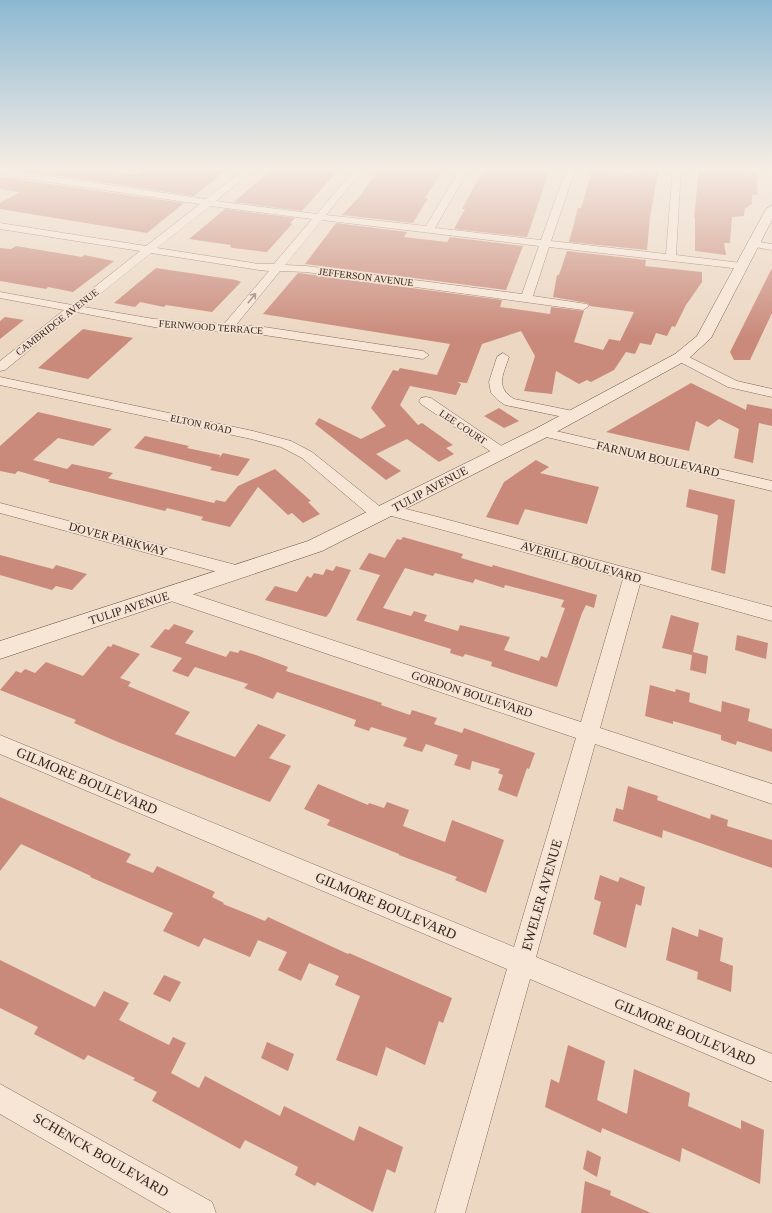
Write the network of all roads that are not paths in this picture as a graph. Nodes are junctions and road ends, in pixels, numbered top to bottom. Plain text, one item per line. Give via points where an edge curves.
1 (182, 224) edge
2 (314, 224) edge
3 (374, 224) edge
4 (432, 224) edge
5 (553, 224) edge
6 (671, 224) edge
7 (764, 224) edge
8 (0, 226) edge
9 (428, 230) junction
10 (546, 244) junction
11 (753, 244) junction
12 (772, 247) edge
13 (149, 250) junction
14 (671, 258) junction
15 (741, 266) junction
16 (277, 268) junction
17 (0, 294) edge
18 (526, 298) junction
19 (583, 306) dead end
20 (74, 308) junction
21 (228, 327) junction
22 (423, 355) dead end
23 (503, 357) dead end
24 (681, 357) junction
25 (0, 367) edge
26 (0, 381) edge
27 (772, 393) edge
28 (426, 401) dead end
29 (573, 415) junction
30 (543, 432) junction
31 (501, 452) junction
32 (772, 486) edge
33 (0, 508) edge
34 (385, 513) junction
35 (236, 571) junction
36 (633, 576) junction
37 (171, 594) junction
38 (772, 614) edge
39 (0, 650) edge
40 (588, 733) junction
41 (0, 744) edge
42 (772, 794) edge
43 (522, 964) junction
44 (772, 1068) edge
45 (0, 1098) edge
46 (201, 1213) edge
47 (450, 1213) edge

1 - 13 street, CAMBRIDGE AVENUE
2 - 16 street
3 - 9 street
4 - 9 street
5 - 10 street
6 - 14 street
7 - 11 main road, TULIP AVENUE
8 - 13 street, JEFFERSON AVENUE
9 - 10 street
10 - 14 street
10 - 18 street
11 - 12 street
11 - 15 main road, TULIP AVENUE
13 - 16 street, JEFFERSON AVENUE
13 - 20 street, CAMBRIDGE AVENUE
14 - 15 street
15 - 24 main road, TULIP AVENUE via 703,338
16 - 18 street, JEFFERSON AVENUE via 306,269
21 -> 16 street
17 - 20 street, FERNWOOD TERRACE
18 - 19 street, JEFFERSON AVENUE
20 - 21 street, FERNWOOD TERRACE via 154,323
20 - 25 street, CAMBRIDGE AVENUE
21 - 22 street, FERNWOOD TERRACE
23 - 29 street via 494,383 502,398 510,402
24 - 27 street via 733,384
24 - 29 main road, TULIP AVENUE
26 - 34 street, ELTON ROAD via 286,444 307,456
28 - 31 street, LEE COURT
29 - 30 main road, TULIP AVENUE
30 - 31 main road, TULIP AVENUE
30 - 32 street, FARNUM BOULEVARD
31 - 34 main road, TULIP AVENUE
33 - 35 street, DOVER PARKWAY
34 - 35 main road, TULIP AVENUE via 315,546
34 - 36 street, AVERILL BOULEVARD via 434,520
35 - 37 main road, TULIP AVENUE
36 - 38 street, AVERILL BOULEVARD
36 - 40 street, EWELER AVENUE
37 - 39 main road, TULIP AVENUE
37 - 40 street, GORDON BOULEVARD
40 - 42 street, GORDON BOULEVARD
40 - 43 street, EWELER AVENUE
41 - 43 street, GILMORE BOULEVARD
43 - 44 street, GILMORE BOULEVARD
43 - 47 street, EWELER AVENUE
45 - 46 street, SCHENCK BOULEVARD

